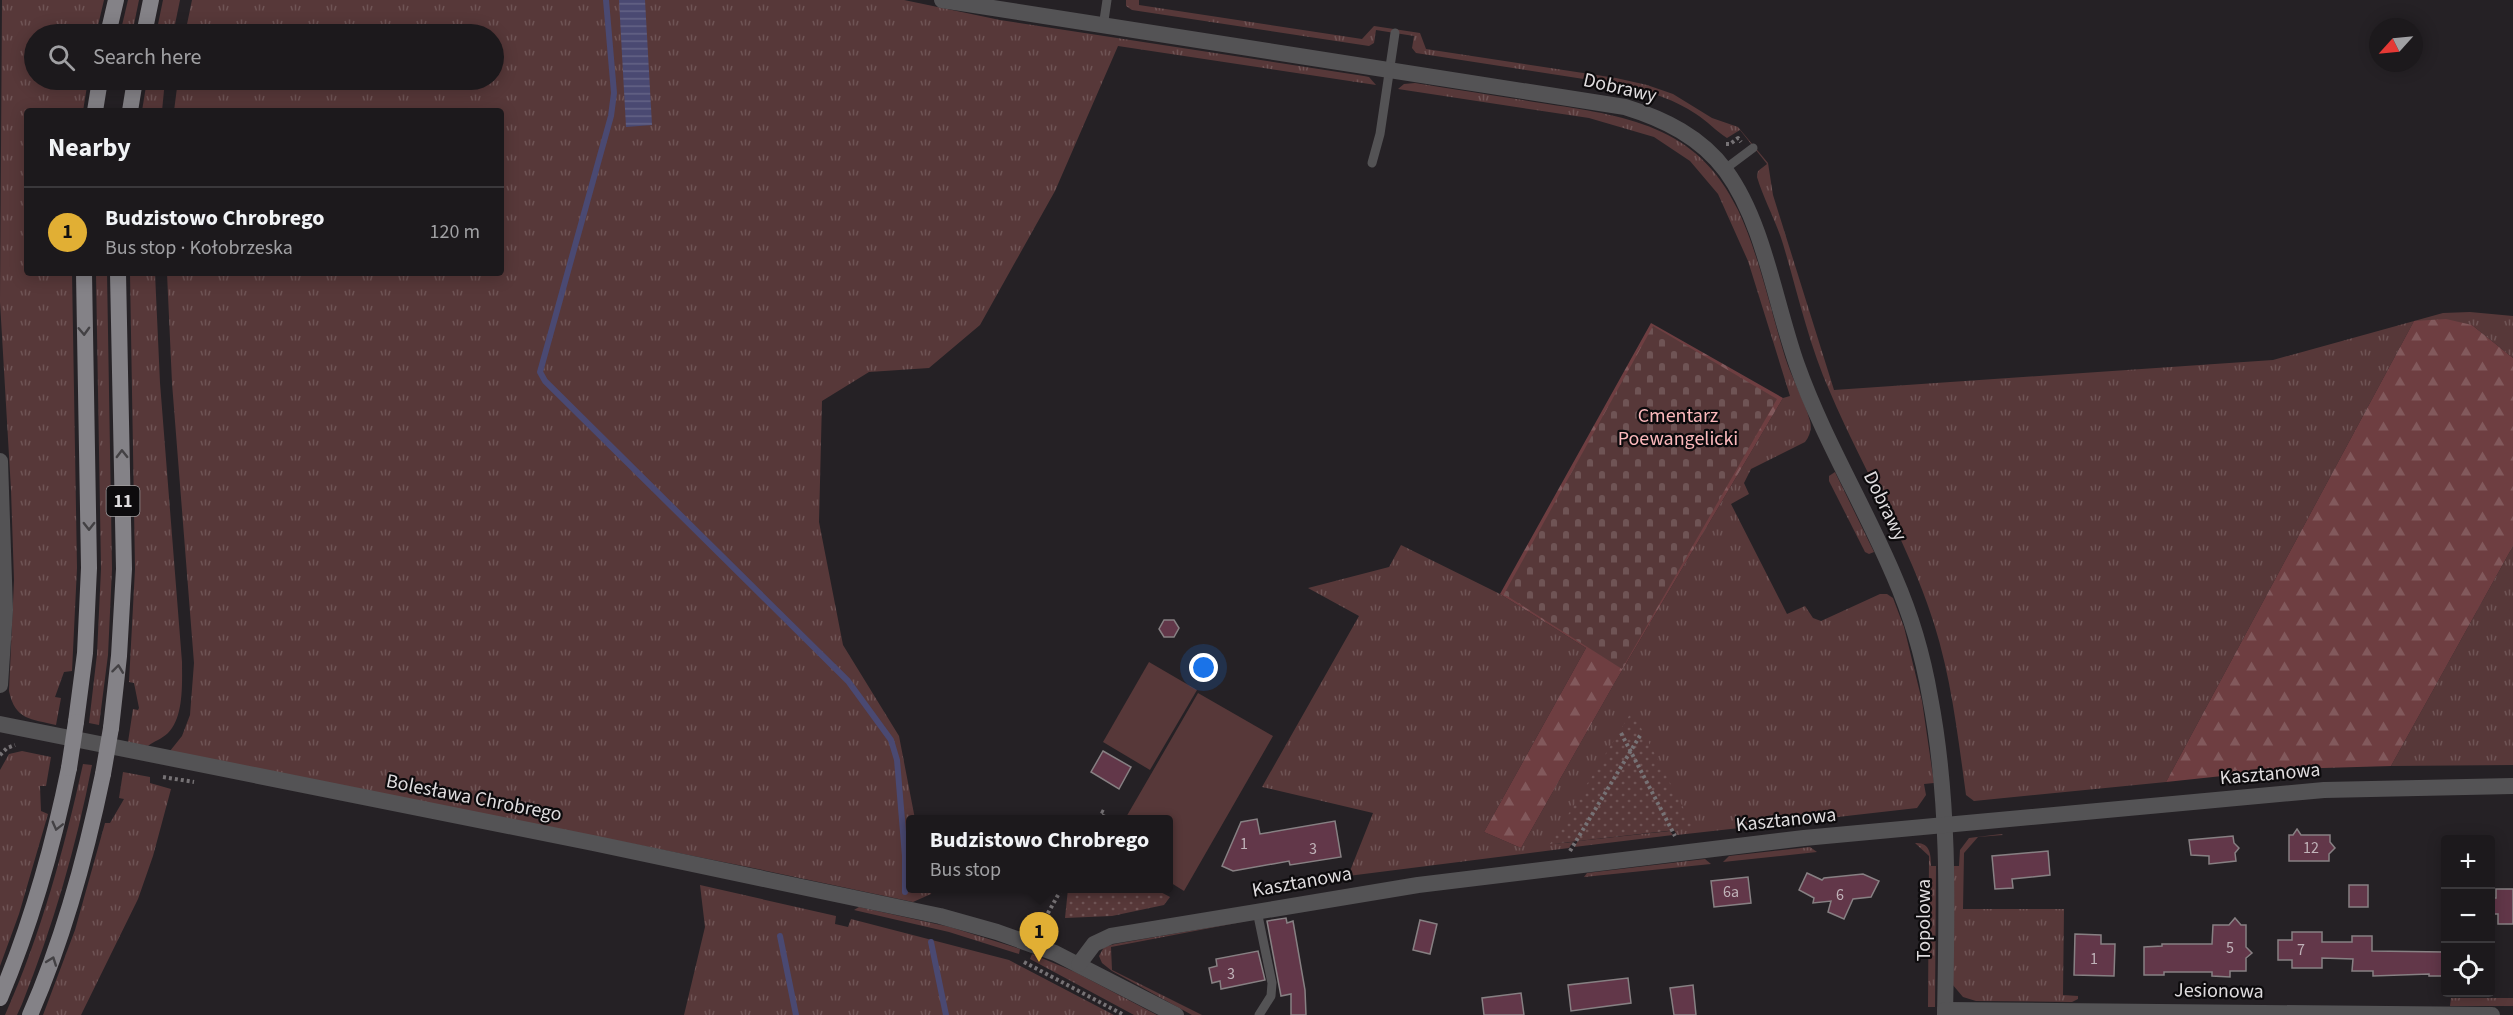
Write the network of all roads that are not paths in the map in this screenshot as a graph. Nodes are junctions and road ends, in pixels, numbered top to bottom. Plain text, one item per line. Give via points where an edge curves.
1 (116, 0) edge
2 (151, 0) edge
3 (942, 0) edge
4 (1107, 0) edge
5 (110, 24) edge
6 (146, 24) edge
7 (1103, 27) junction
8 (1395, 33) dead end
9 (1389, 72) junction
10 (98, 90) edge
11 (133, 90) edge
12 (95, 108) edge
13 (130, 108) edge
14 (1751, 150) road end
15 (1372, 163) dead end
16 (1725, 169) junction
17 (84, 276) edge
18 (118, 276) edge
19 (0, 461) edge
20 (2, 609) edge
21 (0, 686) edge
22 (0, 724) edge
23 (2513, 786) edge
24 (1944, 825) junction
25 (1257, 911) junction
26 (1079, 964) junction
27 (0, 998) edge
28 (1945, 1012) edge
29 (30, 1015) edge
30 (1176, 1015) edge
31 (1259, 1015) edge
32 (2492, 1015) edge

1 - 5 main road
2 - 6 main road
3 - 7 street, Dobrawy
4 - 7 lane
7 - 9 street, Dobrawy
8 - 9 lane
9 - 15 lane
9 - 16 street, Dobrawy via 1625,107 1670,123
10 - 12 main road
11 - 13 main road
14 - 16 lane
16 - 24 street, Dobrawy via 1747,206 1806,387 1888,562 1912,624 1936,731
17 -> 27 main road, 11, bridge via 89,568 85,653 69,768 46,867
29 -> 18 main road, 11, bridge via 76,886 111,728 123,569
19 - 20 street
20 - 21 street
22 - 26 street, Bolesława Chrobrego via 940,916 1018,939
23 - 24 street, Kasztanowa via 2324,790
24 - 25 street, Kasztanowa via 1441,882
24 - 28 street, Topolowa
25 - 26 street, Kasztanowa via 1111,936 1094,944
25 - 31 lane via 1272,983 1271,996
26 - 30 street, Bolesława Chrobrego
28 - 32 street, Jesionowa

